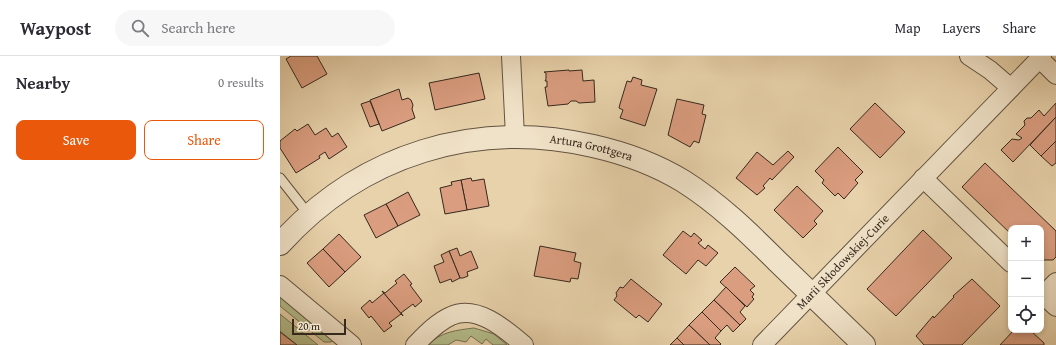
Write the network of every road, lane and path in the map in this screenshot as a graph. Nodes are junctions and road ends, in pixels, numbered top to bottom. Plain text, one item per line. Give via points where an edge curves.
1 (511, 56) edge
2 (969, 56) edge
3 (1040, 57) edge
4 (1056, 75) edge
5 (1011, 88) junction
6 (515, 136) junction
7 (280, 178) edge
8 (923, 178) junction
9 (309, 214) junction
10 (280, 244) edge
11 (1009, 261) edge
12 (1056, 282) edge
13 (280, 285) edge
14 (811, 294) junction
15 (1047, 298) edge
16 (345, 343) edge
17 (415, 345) edge
18 (524, 345) edge
19 (762, 345) edge
20 (864, 345) edge

1 - 6 street
2 - 5 street
3 - 4 street, Marii Skłodowskiej-Curie
3 - 5 street, Marii Skłodowskiej-Curie
5 - 8 street, Marii Skłodowskiej-Curie
6 - 9 street, Artura Grottgera via 458,142 407,157 378,168 352,183
6 - 14 street, Artura Grottgera via 555,138 602,148 672,175 703,194 725,212
7 - 9 lane
8 - 11 street
8 - 14 street, Marii Skłodowskiej-Curie
9 - 10 street, Artura Grottgera
12 - 15 street
13 - 16 street
14 - 19 street, Marii Skłodowskiej-Curie
14 - 20 street, Artura Grottgera
17 - 18 street via 450,316 465,313 487,318

